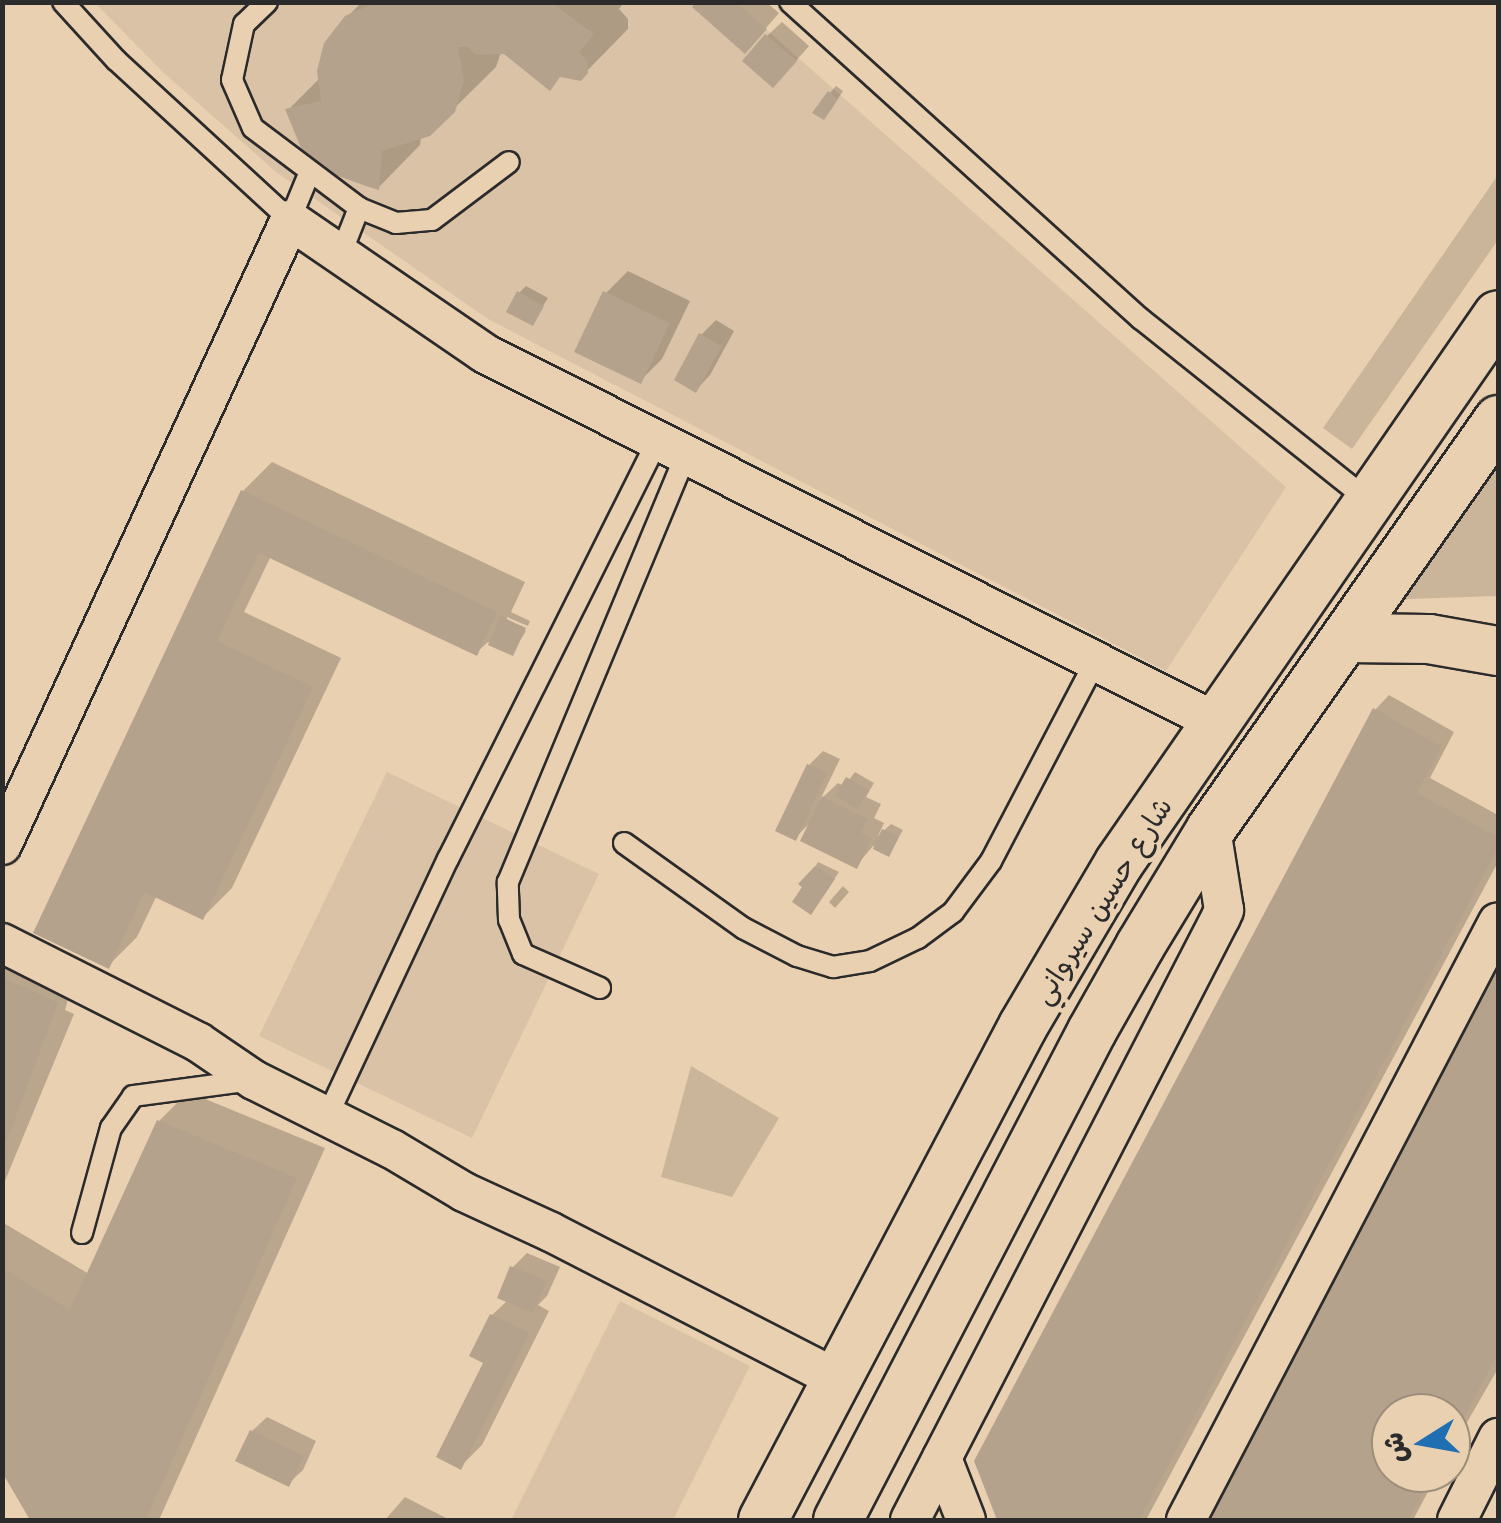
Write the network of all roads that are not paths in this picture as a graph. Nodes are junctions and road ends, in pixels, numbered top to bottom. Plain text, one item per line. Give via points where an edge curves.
1 (63, 2) edge
2 (267, 2) edge
3 (790, 2) edge
4 (508, 162) dead end
5 (310, 174) junction
6 (359, 208) junction
7 (290, 220) junction
8 (340, 256) junction
9 (1498, 315) edge
10 (1498, 420) edge
11 (672, 447) junction
12 (1368, 500) junction
13 (1272, 640) junction
14 (1498, 651) edge
15 (1336, 654) junction
16 (1094, 664) junction
17 (1216, 722) junction
18 (1212, 829) junction
19 (624, 844) dead end
20 (2, 845) edge
21 (1498, 922) edge
22 (2, 943) edge
23 (600, 988) dead end
24 (254, 1080) junction
25 (328, 1116) junction
26 (82, 1233) dead end
27 (836, 1378) junction
28 (1498, 1438) edge
29 (942, 1458) junction
30 (763, 1520) edge
31 (838, 1520) edge
32 (910, 1520) edge
33 (966, 1520) edge
34 (1186, 1520) edge
35 (1457, 1520) edge

1 - 7 lane via 116,60
2 - 5 lane via 244,24 232,80 253,128
3 - 12 lane via 1141,319
4 - 6 lane via 432,220 396,223
5 - 6 lane
5 - 7 lane
6 - 8 lane
7 - 8 street
7 - 20 street
8 - 11 street via 484,353
9 - 12 street, شارع حسين سيرواني
10 - 15 street, شارع حسين سيرواني
11 - 16 street
11 - 23 lane via 508,882 510,920 523,954
11 - 25 lane via 448,859
12 - 13 street, شارع حسين سيرواني
13 - 15 street
13 - 17 street, شارع حسين سيرواني
14 - 15 street via 1429,639
15 - 18 street, شارع حسين سيرواني
16 - 17 street
16 - 19 lane via 992,861 954,912 870,961 834,968 797,956 743,928
17 - 27 street, شارع حسين سيرواني via 1120,863 1022,1026
18 - 29 street via 1222,917
18 - 31 street, شارع حسين سيرواني via 1092,1031
21 - 34 street
22 - 24 street via 198,1042
24 - 25 street
24 - 26 lane via 133,1096 111,1128
25 - 27 street via 464,1192
27 - 30 street, شارع حسين سيرواني
28 - 35 street
29 - 32 street
29 - 33 street

